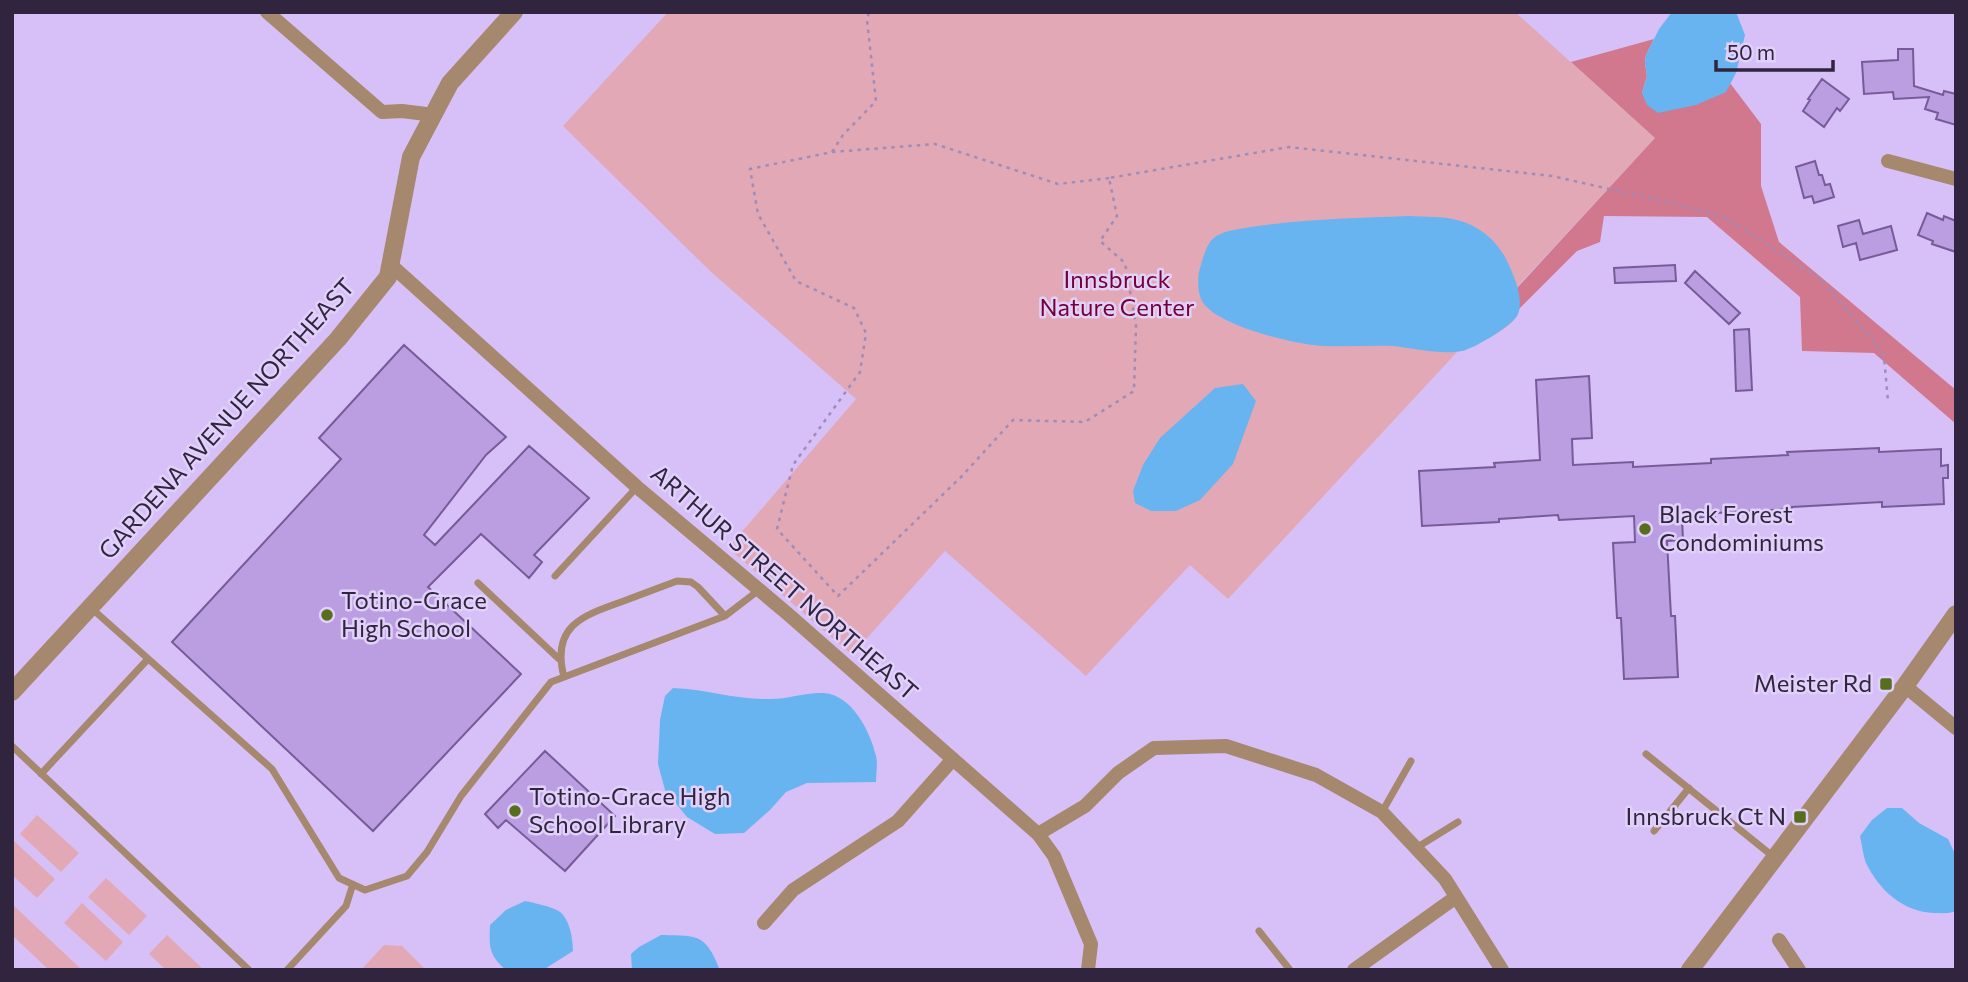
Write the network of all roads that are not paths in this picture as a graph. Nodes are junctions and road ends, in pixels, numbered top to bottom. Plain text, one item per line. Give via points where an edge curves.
1 (267, 12) edge
2 (514, 12) edge
3 (433, 115) junction
4 (1888, 161) dead end
5 (1956, 179) edge
6 (391, 265) junction
7 (637, 487) junction
8 (555, 576) dead end
9 (478, 583) dead end
10 (760, 590) junction
11 (90, 607) junction
12 (1956, 614) edge
13 (725, 616) junction
14 (148, 659) junction
15 (559, 659) junction
16 (564, 677) junction
17 (1905, 686) junction
18 (12, 692) edge
19 (1956, 728) edge
20 (12, 746) edge
21 (1646, 754) dead end
22 (953, 759) junction
23 (1411, 761) dead end
24 (41, 774) junction
25 (1689, 789) junction
26 (1381, 812) junction
27 (1458, 822) dead end
28 (1654, 831) dead end
29 (1038, 834) junction
30 (1416, 848) junction
31 (1775, 858) junction
32 (353, 884) junction
33 (1456, 897) junction
34 (764, 923) dead end
35 (1259, 931) dead end
36 (1779, 940) dead end
37 (249, 970) edge
38 (287, 970) edge
39 (1088, 970) edge
40 (1290, 970) edge
41 (1354, 970) edge
42 (1502, 970) edge
43 (1690, 970) edge
44 (1799, 970) edge

1 - 3 street via 382,112
2 - 3 street, GARDENA AVENUE NORTHEAST via 450,83
3 - 6 street, GARDENA AVENUE NORTHEAST via 411,157
4 - 5 street
6 - 7 street, ARTHUR STREET NORTHEAST
6 - 11 street, GARDENA AVENUE NORTHEAST via 388,277 338,339
7 - 8 lane
7 - 10 street, ARTHUR STREET NORTHEAST
9 - 15 lane
10 - 13 lane
10 - 22 street, ARTHUR STREET NORTHEAST
11 - 14 lane
11 - 18 street, GARDENA AVENUE NORTHEAST
12 - 17 street
13 - 15 lane via 691,582 677,582 591,612 575,623 564,639
13 - 16 lane
14 - 24 lane
14 - 32 lane via 272,769 339,878
15 - 16 lane
16 - 32 lane via 551,682 461,796 407,876 365,890
17 - 19 street
17 - 31 street
20 - 24 lane
21 - 25 lane
22 - 29 street, ARTHUR STREET NORTHEAST
22 - 34 street via 898,821 793,890
23 - 26 lane
24 - 37 lane
25 - 28 lane
25 - 31 lane
26 - 29 street via 1316,775 1226,746 1154,748 1118,773 1085,806
26 - 30 street
27 - 30 lane
29 - 39 street, ARTHUR STREET NORTHEAST via 1054,856 1091,944
30 - 33 street
31 - 43 street
32 - 38 lane via 346,906
33 - 41 street
33 - 42 street
35 - 40 lane
36 - 44 street

